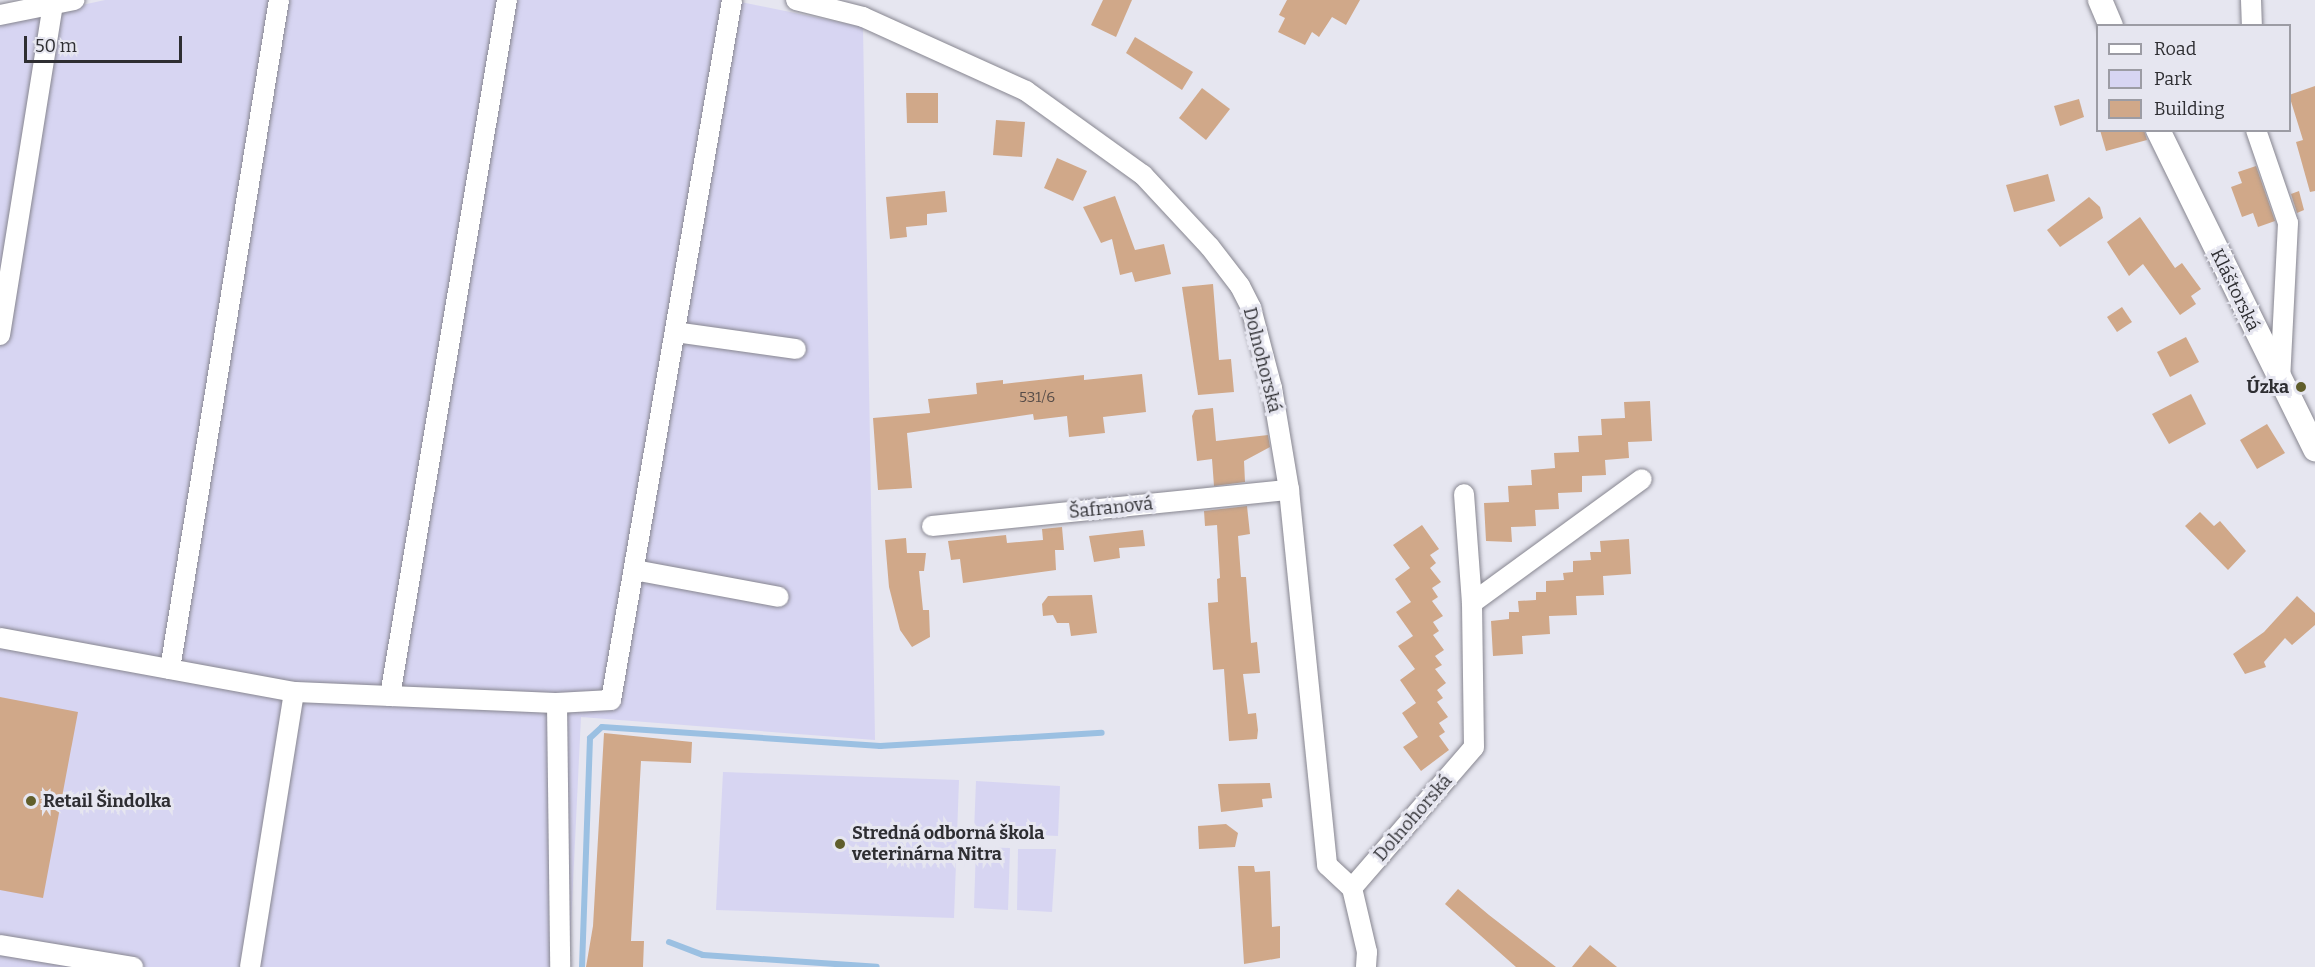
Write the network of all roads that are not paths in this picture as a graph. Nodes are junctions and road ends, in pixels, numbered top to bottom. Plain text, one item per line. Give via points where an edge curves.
1 (74, 0) edge
2 (279, 0) edge
3 (507, 0) edge
4 (732, 0) edge
5 (796, 0) edge
6 (2100, 0) edge
7 (2252, 0) edge
8 (53, 4) junction
9 (0, 15) edge
10 (2110, 24) edge
11 (2252, 24) edge
12 (2159, 132) edge
13 (2257, 132) edge
14 (675, 332) junction
15 (0, 335) edge
16 (796, 349) dead end
17 (2280, 380) junction
18 (2315, 449) edge
19 (1642, 479) dead end
20 (1289, 490) junction
21 (1464, 494) dead end
22 (932, 526) dead end
23 (634, 570) junction
24 (779, 597) dead end
25 (1472, 603) junction
26 (0, 638) edge
27 (170, 669) junction
28 (294, 692) junction
29 (390, 696) junction
30 (556, 704) junction
31 (1352, 888) junction
32 (0, 945) edge
33 (133, 967) edge
34 (250, 967) edge
35 (560, 967) edge
36 (1366, 967) edge

1 - 8 street
2 - 27 street
3 - 29 street
4 - 14 street
5 - 20 street, Dolnohorská via 862,17 1026,91 1143,175 1210,247 1240,286 1251,308 1272,388
6 - 10 street
7 - 11 street
8 - 9 street
8 - 15 street
12 - 17 street, Kláštorská
13 - 17 street via 2288,223
14 - 16 street
14 - 23 street
17 - 18 street, Kláštorská
19 - 25 street
20 - 22 street, Šafranová
20 - 31 street, Dolnohorská via 1327,865
21 - 25 street, Dolnohorská
23 - 24 street
23 - 30 street via 612,700
25 - 31 street, Dolnohorská via 1474,747
26 - 27 street
27 - 28 street
28 - 29 street
28 - 34 street
29 - 30 street
30 - 35 street
31 - 36 street via 1367,952
32 - 33 street

